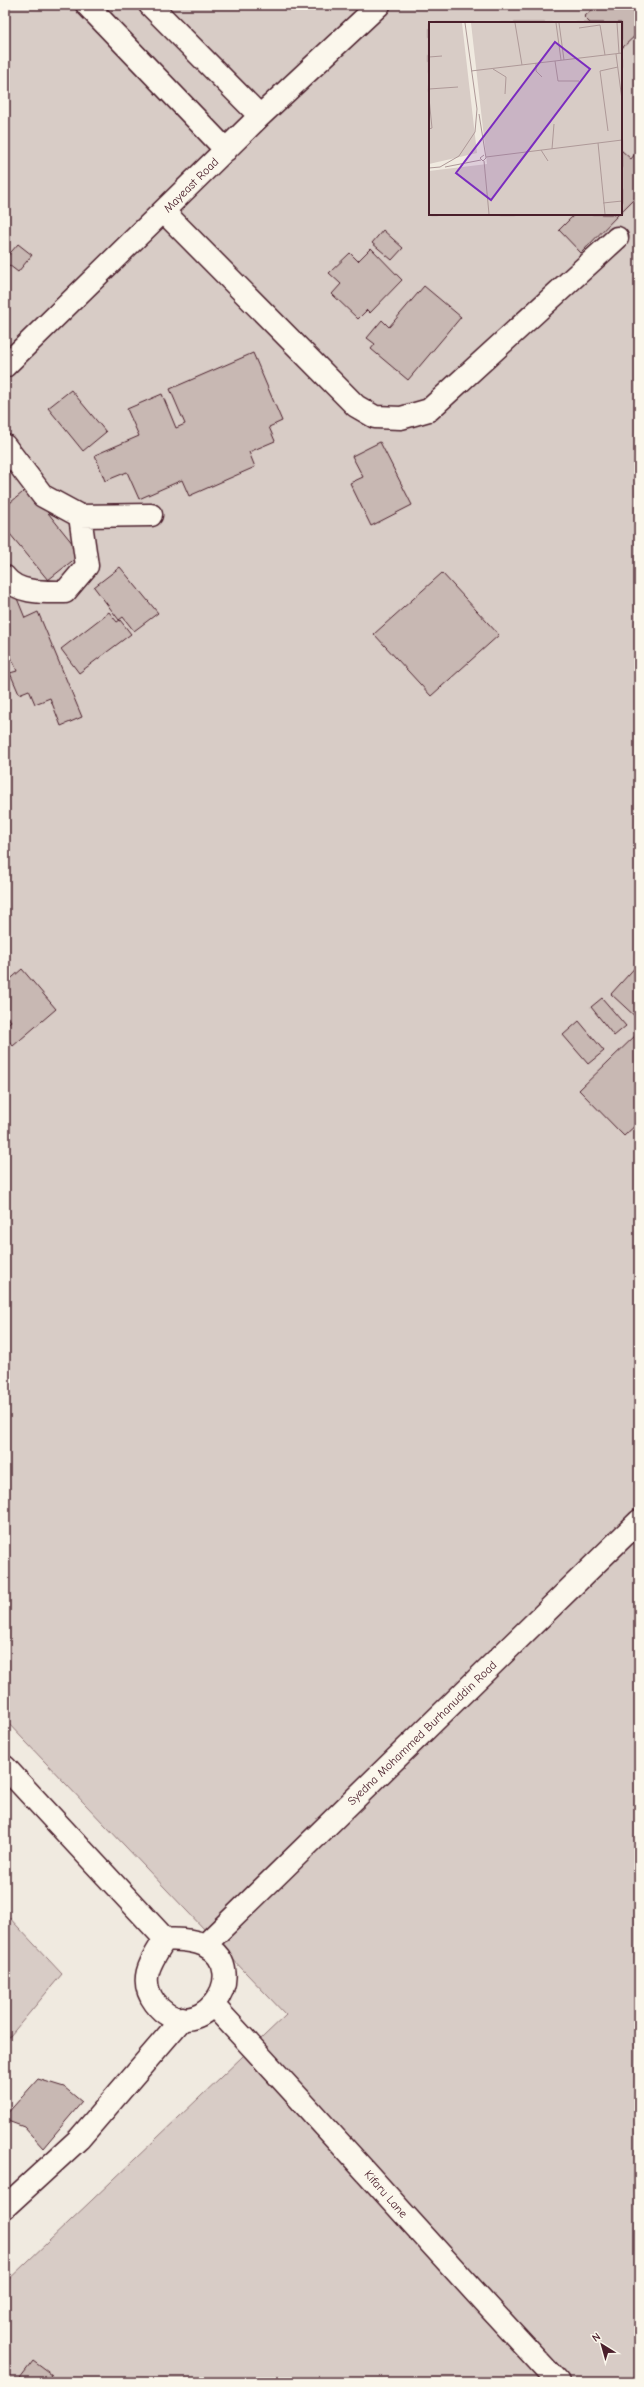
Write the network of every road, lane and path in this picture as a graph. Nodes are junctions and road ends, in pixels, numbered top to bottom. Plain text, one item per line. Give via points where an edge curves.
1 (87, 5) edge
2 (150, 5) edge
3 (379, 5) edge
4 (260, 116) junction
5 (226, 150) junction
6 (164, 212) junction
7 (618, 238) dead end
8 (5, 366) edge
9 (5, 446) edge
10 (151, 515) dead end
11 (80, 516) junction
12 (5, 577) edge
13 (639, 1522) edge
14 (5, 1767) edge
15 (165, 1939) junction
16 (205, 1945) junction
17 (213, 2005) junction
18 (183, 2018) junction
19 (5, 2207) edge
20 (558, 2382) edge

1 - 5 street
2 - 4 street
3 - 4 street, Mayeast Road
4 - 5 street, Mayeast Road
5 - 6 street, Mayeast Road
6 - 7 street via 356,406 376,417 401,418 429,410
6 - 8 street, Mayeast Road
9 - 11 street via 43,496
10 - 11 street
11 - 12 street via 87,566 65,592 41,592 12,586
13 - 16 street, Syedna Mohammed Burhanuddin Road
14 - 15 street
15 - 16 street via 193,1941
15 - 18 street via 146,1973 146,1985 151,1998 159,2008 170,2015
16 - 17 street via 221,1964 224,1976 223,1990
17 - 18 street via 208,2011 196,2017
17 - 20 street, Kifaru Lane via 326,2125 450,2267
18 - 19 street via 79,2139

